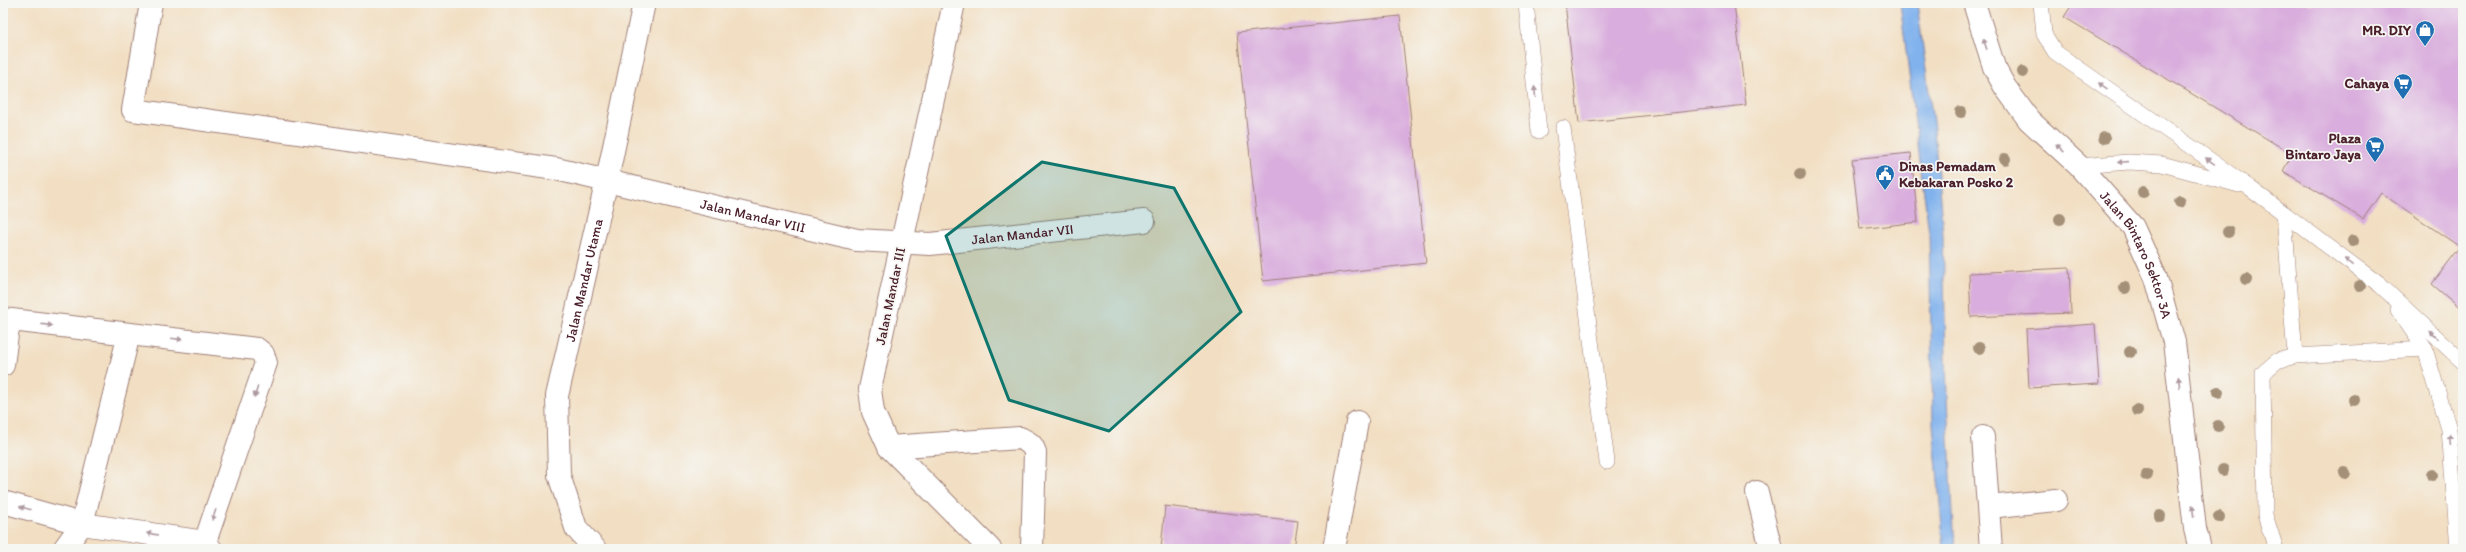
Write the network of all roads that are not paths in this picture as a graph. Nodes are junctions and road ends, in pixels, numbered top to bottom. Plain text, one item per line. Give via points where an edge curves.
1 (151, 3) edge
2 (644, 3) edge
3 (954, 3) edge
4 (1526, 3) edge
5 (1974, 3) edge
6 (2041, 3) edge
7 (1563, 128) dead end
8 (1540, 131) dead end
9 (2079, 166) junction
10 (607, 180) junction
11 (2250, 188) junction
12 (2284, 214) junction
13 (1144, 221) dead end
14 (900, 244) junction
15 (2380, 285) junction
16 (6, 320) edge
17 (129, 334) junction
18 (2425, 349) junction
19 (2295, 356) junction
20 (2463, 362) edge
21 (3, 365) edge
22 (1357, 422) dead end
23 (1983, 437) dead end
24 (889, 447) junction
25 (1607, 462) dead end
26 (1757, 492) dead end
27 (2056, 500) dead end
28 (3, 502) edge
29 (1989, 507) junction
30 (82, 524) junction
31 (2460, 524) edge
32 (208, 546) edge
33 (64, 549) edge
34 (596, 549) edge
35 (990, 549) edge
36 (1032, 549) edge
37 (1334, 549) edge
38 (1771, 549) edge
39 (1991, 549) edge
40 (2200, 549) edge
41 (2276, 549) edge
42 (2458, 549) edge

1 - 10 street, Jalan Mandar VIII via 133,110 556,168
2 - 10 street, Jalan Mandar Utama
3 - 14 street, Jalan Mandar III
8 -> 4 lane
9 -> 5 street, Jalan Bintaro Sektor 3A via 2030,120 2005,87 1994,67
11 -> 6 lane via 2055,52 2044,34
7 - 25 lane
11 -> 9 lane via 2162,164 2129,162
40 -> 9 street, Jalan Bintaro Sektor 3A via 2174,342 2156,278 2133,228
10 - 14 street, Jalan Mandar VIII via 857,240
10 - 34 street, Jalan Mandar Utama via 557,396 559,476 576,528
11 - 12 lane
15 -> 12 lane
12 - 19 lane
13 - 14 street, Jalan Mandar VII via 930,244
14 - 24 street, Jalan Mandar III via 870,389 873,412
15 - 18 lane
20 -> 15 lane
16 -> 17 street
16 - 21 street
17 - 30 street
17 -> 32 street via 257,349 263,354 266,363
18 - 19 lane
31 -> 18 lane via 2449,429
19 - 41 lane via 2277,361 2263,373 2265,515
22 - 37 street
23 - 29 street
24 - 35 street, Jalan Mandar III
24 - 36 street via 1020,438 1028,441 1035,453
26 - 38 street
27 - 29 street
30 -> 28 street
29 - 39 street
32 -> 30 street
30 - 33 street
31 - 42 lane

